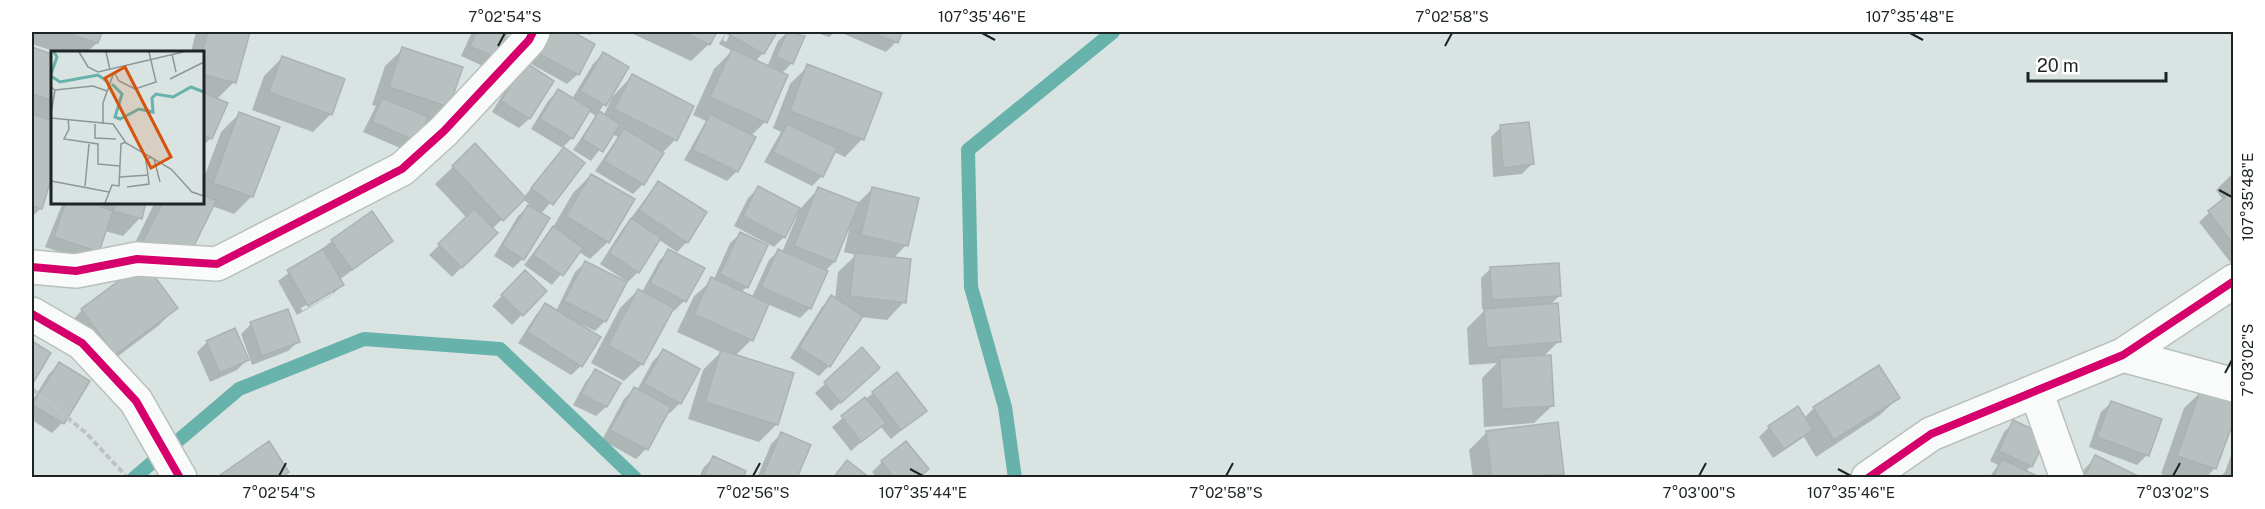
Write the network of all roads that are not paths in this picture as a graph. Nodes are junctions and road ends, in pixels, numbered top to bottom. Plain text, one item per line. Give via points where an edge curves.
1 (532, 32) edge
2 (32, 267) edge
3 (2234, 280) edge
4 (32, 314) edge
5 (2123, 355) junction
6 (2234, 385) edge
7 (2036, 391) junction
8 (180, 477) edge
9 (1868, 477) edge
10 (2067, 477) edge

1 - 2 street via 529,40 444,131 402,169 217,264 137,259 76,271
3 - 5 street
4 - 8 street via 82,342 136,401
5 - 6 street
5 - 7 street
7 - 9 street via 1931,434
7 - 10 street

